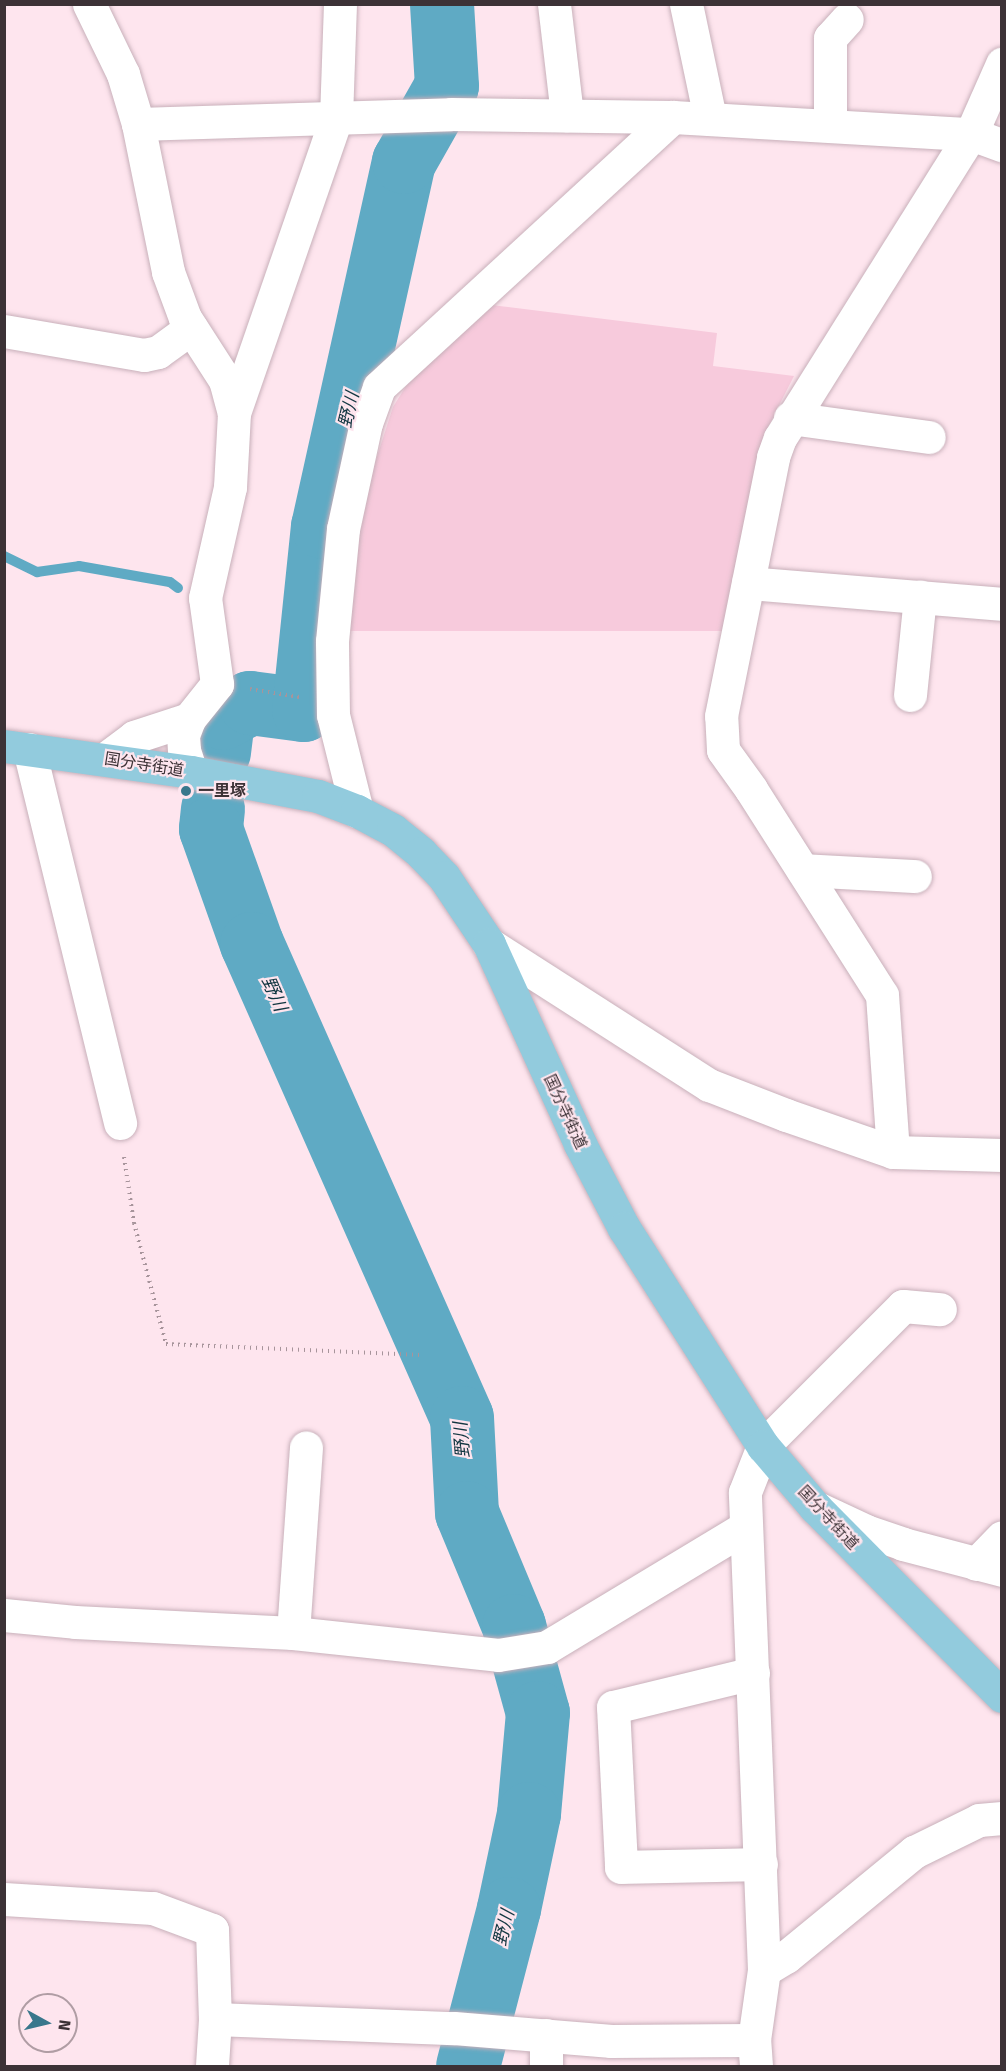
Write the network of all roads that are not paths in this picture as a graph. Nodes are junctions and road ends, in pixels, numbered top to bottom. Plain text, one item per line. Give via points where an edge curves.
1 (89, 4) edge
2 (340, 4) edge
3 (554, 4) edge
4 (686, 4) edge
5 (847, 19) dead end
6 (1002, 64) edge
7 (567, 115) junction
8 (673, 117) junction
9 (336, 118) junction
10 (710, 118) junction
11 (138, 123) junction
12 (830, 125) junction
13 (971, 134) junction
14 (1002, 145) edge
15 (191, 328) junction
16 (4, 331) edge
17 (234, 412) junction
18 (790, 418) junction
19 (929, 437) dead end
20 (748, 583) junction
21 (920, 597) junction
22 (1002, 604) edge
23 (910, 695) dead end
24 (189, 719) junction
25 (17, 747) edge
26 (105, 759) junction
27 (191, 772) junction
28 (357, 811) junction
29 (803, 870) junction
30 (915, 876) dead end
31 (489, 944) junction
32 (120, 1123) road end
33 (893, 1152) junction
34 (1002, 1155) edge
35 (940, 1309) dead end
36 (763, 1446) junction
37 (306, 1447) dead end
38 (815, 1507) junction
39 (746, 1527) junction
40 (1002, 1537) edge
41 (989, 1567) edge
42 (4, 1615) edge
43 (293, 1633) junction
44 (753, 1673) junction
45 (1002, 1696) edge
46 (1002, 1818) edge
47 (761, 1864) junction
48 (4, 1899) edge
49 (764, 1970) junction
50 (215, 2019) junction
51 (546, 2051) edge
52 (755, 2053) edge
53 (212, 2067) edge

1 - 11 street via 123,74
2 - 9 street
3 - 7 street
4 - 10 street
5 - 12 street via 830,38
6 - 13 street
7 - 8 street
7 - 9 street
8 - 10 street
8 - 28 street via 380,387 366,423 343,529 332,641 333,715
9 - 11 street
9 - 17 street
10 - 12 street
11 - 15 street via 168,272
12 - 13 street
13 - 14 street
13 - 18 street
15 - 16 street via 158,352 144,355
15 - 17 street via 225,380
17 - 24 street via 230,487 205,598 217,684
18 - 19 street
18 - 20 street via 773,457
20 - 21 street
20 - 29 street via 721,716 723,750
21 - 22 street
21 - 23 street
24 - 26 street via 134,738
24 - 27 street via 184,743
25 - 26 main road, 国分寺街道
25 - 32 street
26 - 27 main road, 国分寺街道
27 - 28 main road, 国分寺街道 via 318,796
28 - 31 main road, 国分寺街道 via 393,830 421,853 444,877
29 - 30 street
29 - 33 street via 882,994
31 - 33 street via 709,1085
31 - 36 main road, 国分寺街道 via 580,1144 624,1228
33 - 34 street
35 - 36 street via 903,1306
36 - 38 main road, 国分寺街道
36 - 39 street via 745,1492
37 - 43 street
38 - 41 street via 866,1531
38 - 45 main road, 国分寺街道
39 - 43 street via 547,1647 498,1655
39 - 44 street
40 - 41 street
42 - 43 street
44 - 47 street
44 - 47 street via 613,1707 621,1867
46 - 49 street via 980,1820 914,1852 786,1957
47 - 49 street
48 - 50 street via 153,1908 212,1930
49 - 52 street
50 - 51 street via 480,2031
50 - 53 street
51 - 52 street via 611,2041

